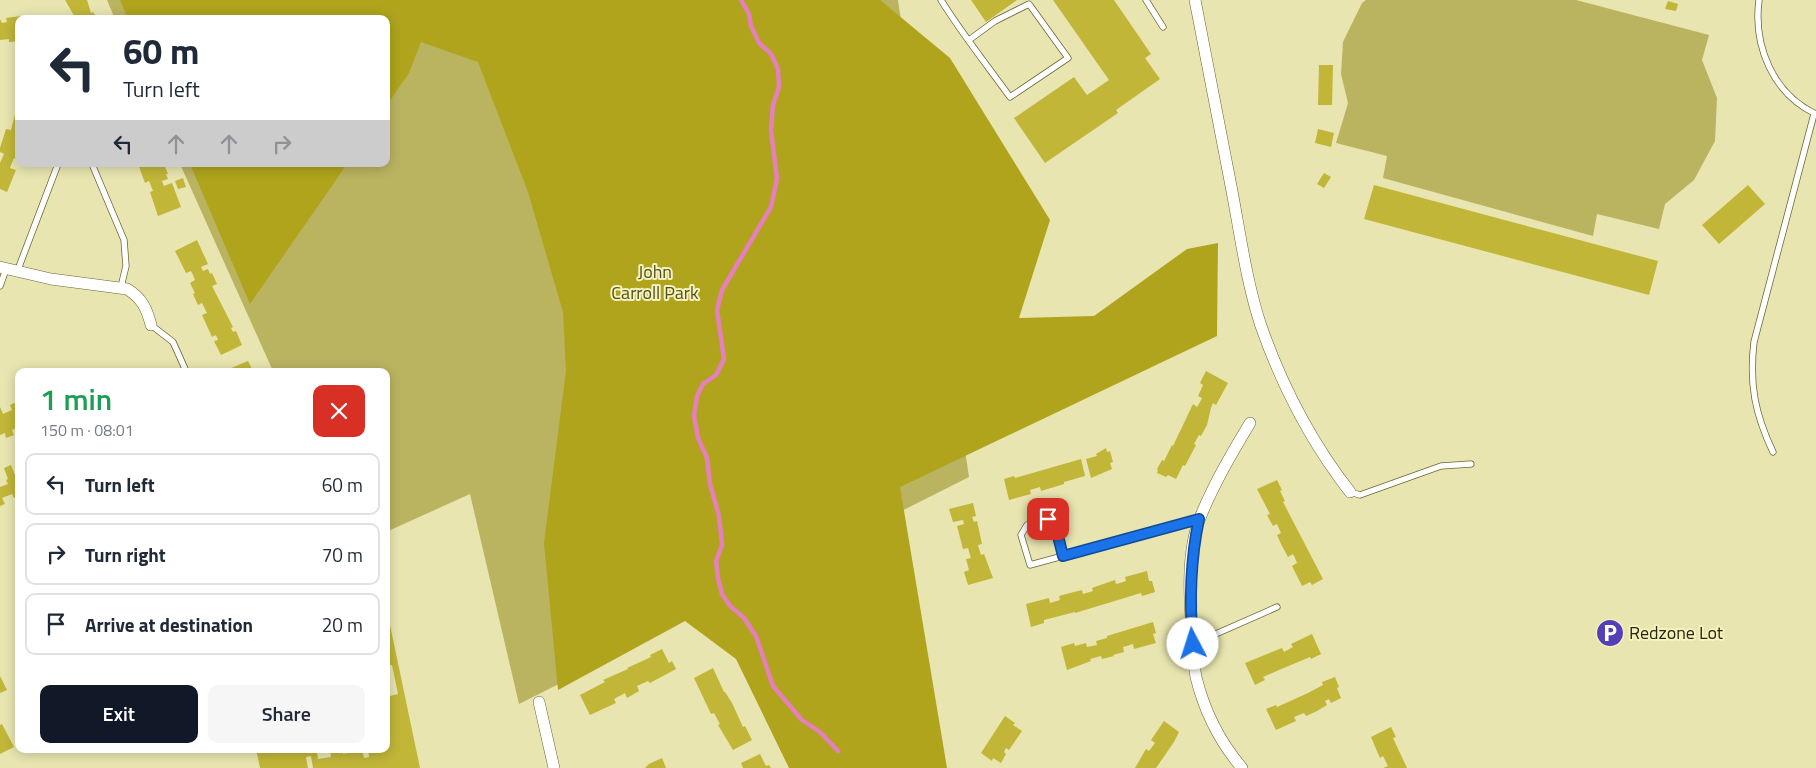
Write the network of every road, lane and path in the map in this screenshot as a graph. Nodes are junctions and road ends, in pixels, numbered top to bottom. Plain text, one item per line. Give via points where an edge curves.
1 (941, 0) edge
2 (1146, 0) edge
3 (1195, 0) edge
4 (1759, 0) edge
5 (1163, 27) dead end
6 (969, 40) junction
7 (1815, 114) edge
8 (57, 167) edge
9 (93, 167) edge
10 (8, 269) edge
11 (0, 286) edge
12 (121, 287) junction
13 (151, 325) joint
14 (185, 368) edge
15 (1250, 423) dead end
16 (1773, 452) dead end
17 (1471, 464) dead end
18 (1350, 492) joint
19 (1199, 519) junction
20 (1063, 556) junction
21 (1277, 607) dead end
22 (1193, 644) junction
23 (539, 702) dead end
24 (554, 768) edge
25 (1242, 768) edge

1 - 6 lane
2 - 5 lane
3 - 18 street via 1261,325 1305,428
4 - 7 lane via 1758,31 1762,51 1773,76 1785,91
6 - 6 lane via 1010,97 1068,58 1029,4
7 - 16 lane via 1754,342 1751,368 1754,397
8 - 10 lane
9 - 12 lane via 124,240 126,266
10 - 11 lane
10 - 12 street via 51,279
12 - 13 street via 141,300 147,308
13 - 14 lane via 173,342
15 - 19 street
17 - 18 lane via 1441,466 1360,495
19 - 20 lane
19 - 22 street via 1193,549 1190,602
20 - 20 lane via 1030,565 1022,534 1026,525 1048,519 1055,524
21 - 22 lane
22 - 25 street via 1196,676 1210,718 1227,750
23 - 24 street

